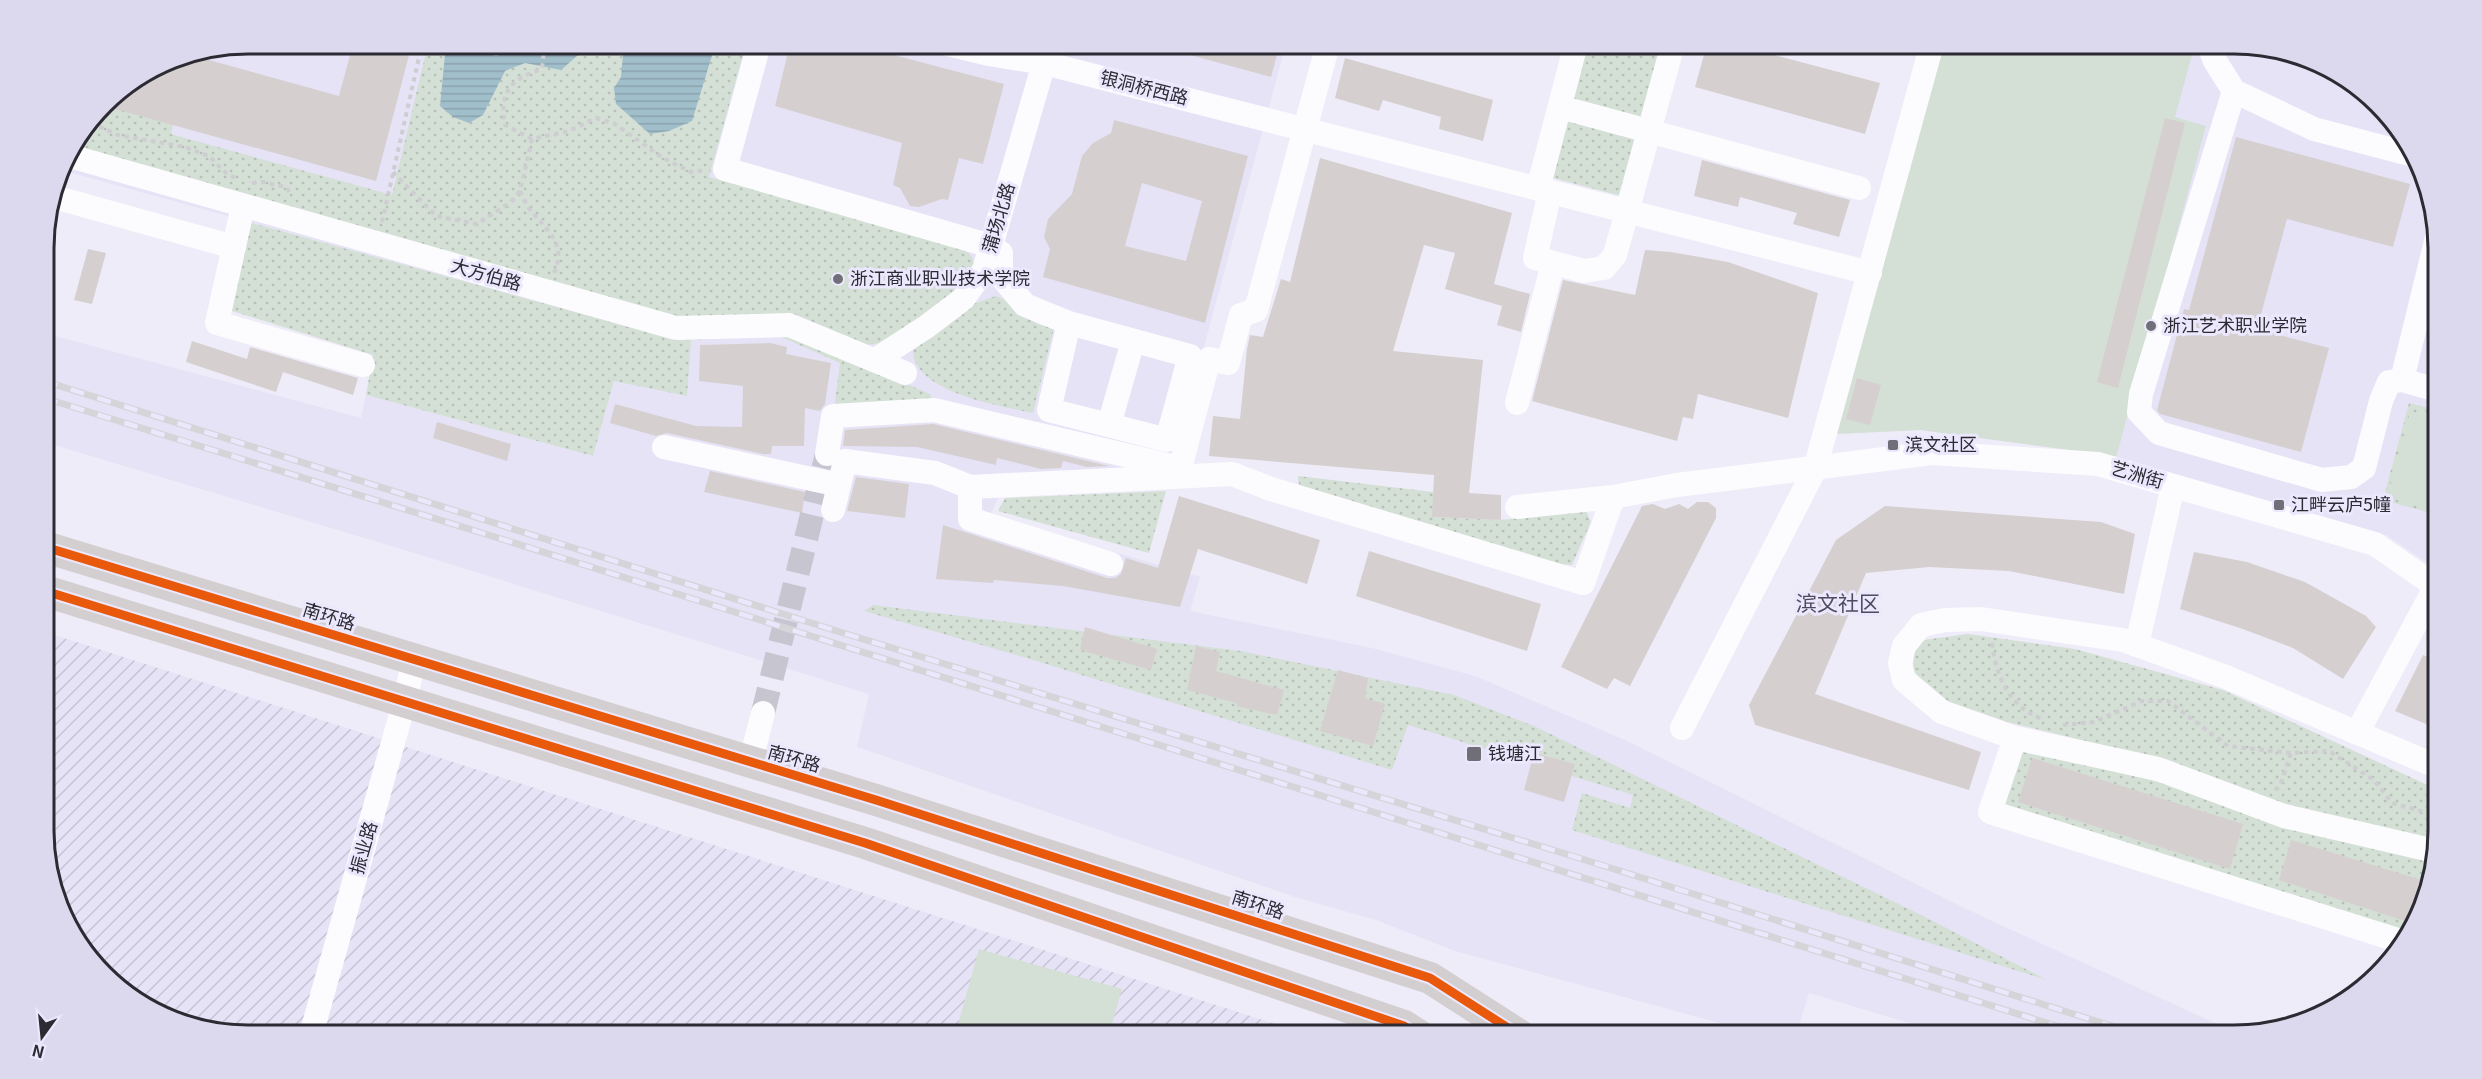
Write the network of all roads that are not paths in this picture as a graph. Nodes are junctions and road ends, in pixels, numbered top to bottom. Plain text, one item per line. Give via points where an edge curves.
1 (756, 54) edge
2 (989, 54) edge
3 (1325, 54) edge
4 (1573, 54) edge
5 (1670, 54) edge
6 (1929, 54) edge
7 (2212, 54) edge
8 (1044, 63) junction
9 (2234, 92) junction
10 (1560, 107) junction
11 (1305, 130) junction
12 (1650, 130) junction
13 (2403, 152) edge
14 (77, 158) edge
15 (1859, 188) dead end
16 (1544, 190) junction
17 (61, 199) edge
18 (243, 206) junction
19 (1629, 210) junction
20 (991, 246) junction
21 (234, 247) junction
22 (1553, 262) junction
23 (1870, 273) junction
24 (2428, 274) edge
25 (1069, 323) junction
26 (1133, 340) junction
27 (875, 360) junction
28 (363, 365) dead end
29 (905, 373) dead end
30 (2402, 380) junction
31 (2428, 387) edge
32 (1517, 403) dead end
33 (1109, 425) junction
34 (664, 447) dead end
35 (827, 454) tunnel mouth
36 (1815, 469) junction
37 (839, 485) junction
38 (2173, 486) junction
39 (970, 487) junction
40 (1612, 497) junction
41 (1516, 507) dead end
42 (833, 510) dead end
43 (54, 550) edge
44 (1111, 564) dead end
45 (2428, 581) edge
46 (54, 594) edge
47 (2428, 603) edge
48 (2138, 645) junction
49 (414, 660) junction
50 (405, 700) junction
51 (763, 713) tunnel mouth
52 (1683, 728) dead end
53 (2357, 733) junction
54 (2015, 738) junction
55 (750, 763) junction
56 (2428, 763) edge
57 (2427, 849) edge
58 (2395, 939) edge
59 (314, 1025) edge
60 (1401, 1025) edge
61 (1503, 1025) edge

1 - 20 street via 725,169
2 - 8 street, 银洞桥西路
3 - 11 street
4 - 10 street
5 - 12 street
6 - 23 street
7 - 9 street
8 - 11 street, 银洞桥西路
8 - 20 street, 蒲场北路
9 - 13 street via 2314,129
9 - 30 street via 2141,394 2139,412 2159,433 2322,480 2351,477 2364,468 2389,382
10 - 12 street
10 - 16 street
11 - 16 street, 银洞桥西路
11 - 35 street via 1256,310 1241,315 1228,363 1209,359 1180,468 934,410 833,416
12 - 15 street
12 - 19 street
14 - 18 street, 大方伯路
16 - 19 street, 银洞桥西路
16 - 22 street via 1535,258
17 - 21 street
18 - 21 street
18 - 27 street, 大方伯路 via 676,328 789,325
19 - 22 street via 1616,255 1604,268 1584,271
19 - 23 street, 银洞桥西路
20 - 25 street via 1001,253 1001,276 1025,305
20 - 27 street, 蒲场北路 via 984,270 963,299
21 - 28 street via 217,323
22 - 32 street
23 - 36 street
24 - 30 street
25 - 26 street
25 - 33 street via 1049,410
26 - 33 street
26 - 33 street via 1190,356 1167,440
27 - 29 street, 大方伯路
30 - 31 street
34 - 37 street
36 - 38 street, 艺洲街 via 1932,453 2098,464
36 - 40 street, 艺洲街 via 1677,485
36 - 52 street
37 - 39 street via 845,461 935,473
37 - 42 street
38 - 45 street, 艺洲街 via 2375,544
38 - 48 street
39 - 40 street via 1232,474 1583,584
39 - 44 street via 970,519
40 - 41 street, 艺洲街
43 - 49 main road, 南环路
46 - 50 main road
47 - 53 street
48 - 53 street via 2226,677
48 - 54 street via 1989,620 1945,620 1921,625 1904,646 1900,663 1904,680 1942,712
49 - 50 street, 振业路
49 - 55 main road, 南环路
50 - 59 street, 振业路
50 - 60 main road via 865,843
51 - 55 street
53 - 56 street
54 - 57 street via 2158,769 2284,816
54 - 58 street via 1990,812
55 - 61 main road, 南环路 via 1430,978

